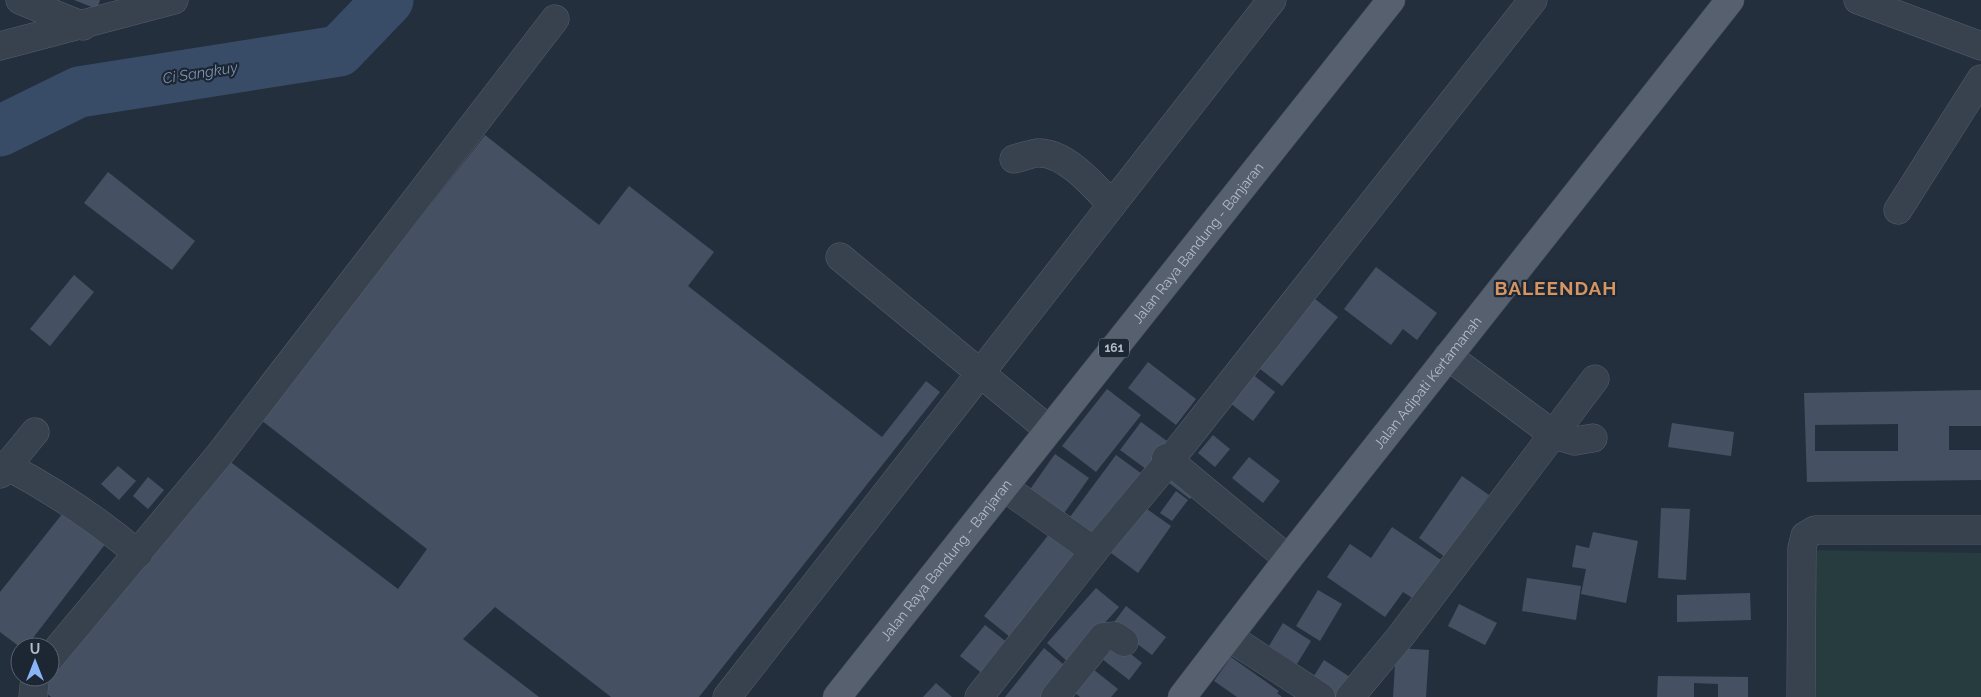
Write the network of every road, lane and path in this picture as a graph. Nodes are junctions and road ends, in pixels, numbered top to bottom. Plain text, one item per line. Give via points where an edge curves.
1 (20, 0) edge
2 (174, 0) edge
3 (1272, 0) edge
4 (1391, 0) edge
5 (1533, 0) edge
6 (1730, 0) edge
7 (1858, 0) edge
8 (555, 19) dead end
9 (84, 26) junction
10 (0, 46) edge
11 (1981, 46) edge
12 (1981, 78) edge
13 (1014, 158) dead end
14 (1112, 205) junction
15 (1898, 210) dead end
16 (840, 257) dead end
17 (1448, 356) junction
18 (980, 375) junction
19 (1595, 379) dead end
20 (1049, 430) junction
21 (35, 432) dead end
22 (1554, 435) junction
23 (1593, 438) dead end
24 (1170, 460) junction
25 (3, 470) edge
26 (1004, 487) junction
27 (1981, 530) edge
28 (1094, 551) junction
29 (138, 554) junction
30 (1288, 559) junction
31 (1230, 637) junction
32 (1124, 642) dead end
33 (60, 646) edge
34 (727, 697) edge
35 (838, 697) edge
36 (979, 697) edge
37 (1055, 697) edge
38 (1182, 697) edge
39 (1321, 697) edge
40 (1350, 697) edge
41 (1801, 697) edge

1 - 9 street
2 - 9 street
3 - 14 street
4 - 20 main road, Jalan Raya Bandung - Banjaran / 161
5 - 24 street
6 - 17 main road, Jalan Adipati Kertamanah
7 - 11 street
8 - 29 street via 220,454
9 - 10 street
12 - 15 street
13 - 14 street via 1039,153 1055,157 1083,175
14 - 18 street
16 - 18 street
17 - 22 street
17 - 30 main road, Jalan Adipati Kertamanah
18 - 20 street
18 - 34 street
19 - 22 street
20 - 26 main road, Jalan Raya Bandung - Banjaran / 161
21 - 25 street
22 - 23 street via 1575,442
22 - 40 street via 1400,637
24 - 28 street
24 - 30 street via 1166,458
25 - 29 street via 72,502
26 - 28 street
26 - 35 main road, Jalan Raya Bandung - Banjaran / 161
27 - 41 street via 1815,530 1805,536 1802,548
28 - 36 street
29 - 33 street
30 - 31 main road, Jalan Adipati Kertamanah
31 - 38 main road, Jalan Adipati Kertamanah
31 - 39 street
32 - 37 street via 1115,636 1103,637

